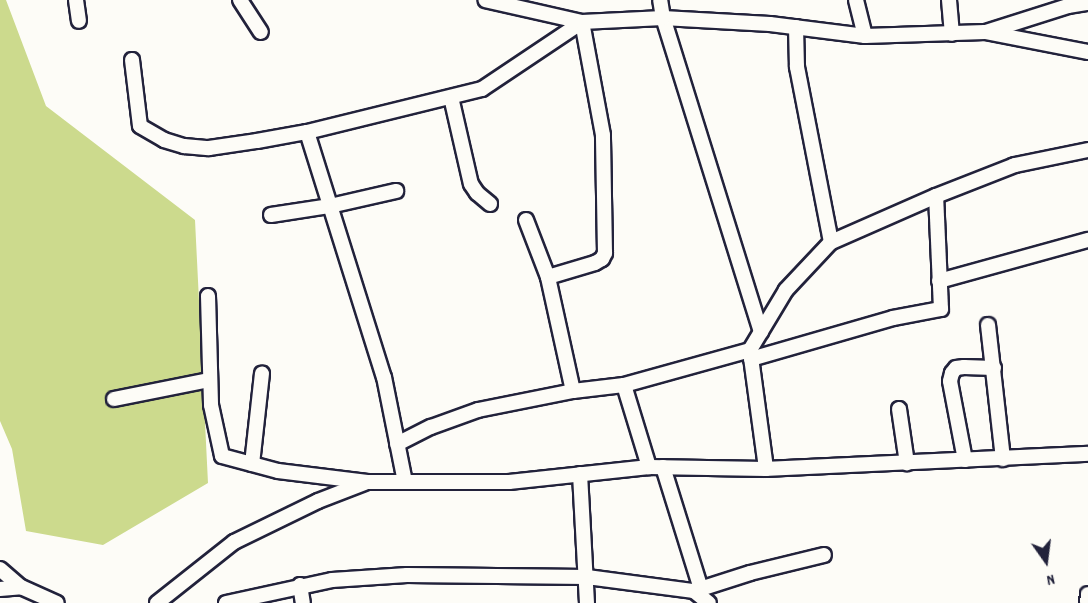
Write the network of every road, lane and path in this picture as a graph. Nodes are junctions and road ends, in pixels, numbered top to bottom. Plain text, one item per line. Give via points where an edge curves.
1 (76, 0) edge
2 (240, 0) edge
3 (485, 0) edge
4 (660, 0) edge
5 (856, 0) edge
6 (949, 0) edge
7 (1088, 3) edge
8 (663, 18) junction
9 (79, 21) dead end
10 (582, 22) junction
11 (796, 27) junction
12 (261, 32) dead end
13 (985, 32) junction
14 (952, 34) junction
15 (865, 36) junction
16 (1088, 52) edge
17 (132, 60) dead end
18 (451, 97) junction
19 (307, 132) junction
20 (1088, 150) edge
21 (396, 191) dead end
22 (936, 196) junction
23 (490, 204) dead end
24 (330, 206) junction
25 (271, 215) dead end
26 (526, 220) dead end
27 (1088, 240) edge
28 (831, 242) junction
29 (548, 277) junction
30 (939, 281) junction
31 (208, 296) dead end
32 (988, 325) dead end
33 (761, 332) junction
34 (750, 354) junction
35 (994, 368) junction
36 (262, 374) dead end
37 (209, 380) junction
38 (624, 385) junction
39 (573, 391) junction
40 (114, 399) dead end
41 (899, 409) dead end
42 (397, 444) junction
43 (1088, 454) edge
44 (1003, 459) junction
45 (965, 460) junction
46 (907, 463) junction
47 (252, 464) junction
48 (656, 467) junction
49 (766, 469) junction
50 (580, 474) junction
51 (367, 482) junction
52 (405, 482) junction
53 (824, 555) dead end
54 (0, 569) edge
55 (587, 577) junction
56 (300, 585) junction
57 (21, 586) junction
58 (0, 589) edge
59 (698, 590) junction
60 (1088, 594) edge
61 (57, 603) edge
62 (157, 603) edge
63 (226, 603) edge
64 (303, 603) edge
65 (587, 603) edge
66 (710, 603) edge
67 (1087, 603) edge

1 - 9 street
2 - 12 street
3 - 10 street
4 - 8 street
5 - 15 street
6 - 14 street
7 - 13 street
8 - 10 street
8 - 11 street
8 - 33 street
10 - 18 street via 482,89
10 - 29 street via 603,135 605,253 595,263
11 - 15 street
11 - 28 street via 797,67
13 - 14 street
13 - 16 street
14 - 15 street
17 - 19 street via 140,126 164,140 209,148
18 - 19 street
18 - 23 street via 471,184
19 - 24 street
20 - 22 street via 1015,165
21 - 24 street
22 - 28 street
22 - 30 street
24 - 25 street
24 - 42 street via 384,377
26 - 29 street
27 - 30 street
28 - 33 street via 786,290
29 - 39 street
30 - 34 street via 941,304 937,311 892,318
31 - 37 street
32 - 35 street
33 - 34 street
34 - 38 street
34 - 49 street
35 - 44 street
35 - 45 street via 964,367 951,373
36 - 47 street
37 - 40 street
37 - 47 street via 222,456
38 - 39 street
38 - 48 street
39 - 42 street via 478,410
41 - 46 street
42 - 52 street
43 - 44 street
44 - 45 street
45 - 46 street
46 - 49 street
47 - 51 street via 295,474
48 - 49 street
48 - 50 street
48 - 59 street
50 - 52 street via 509,483
50 - 55 street
51 - 52 street
51 - 62 street via 234,542
53 - 59 street
54 - 57 street
55 - 56 street via 407,576
55 - 59 street
55 - 65 street
56 - 63 street
56 - 64 street
57 - 58 street
57 - 61 street
59 - 66 street
60 - 67 street

